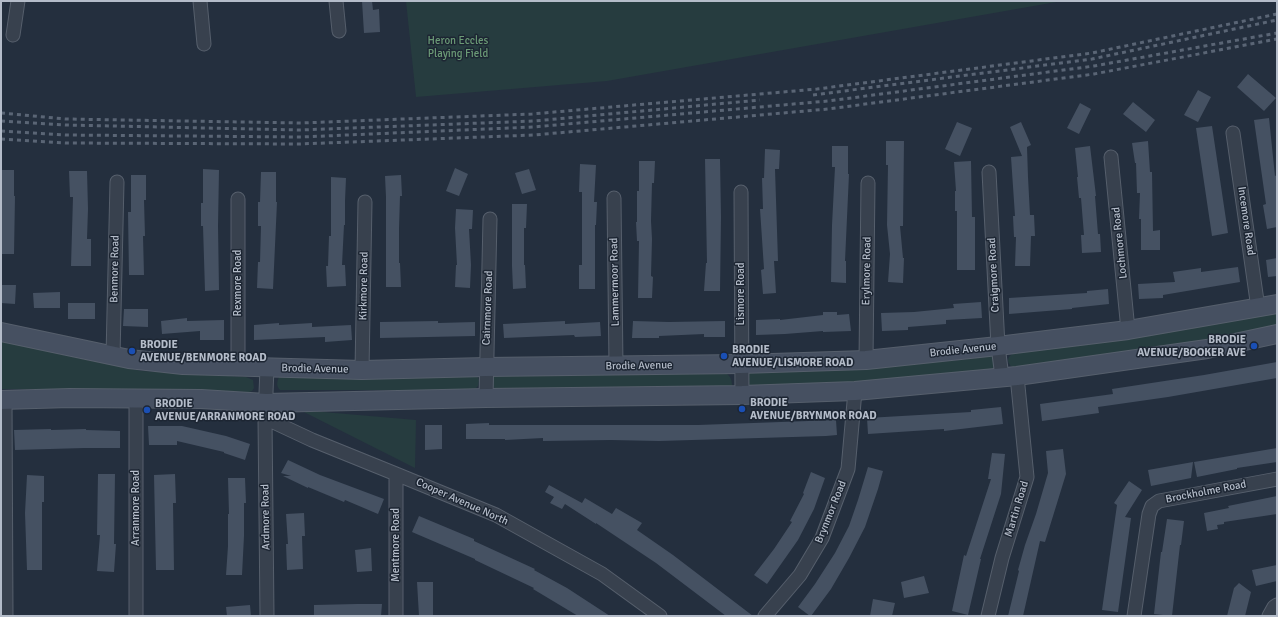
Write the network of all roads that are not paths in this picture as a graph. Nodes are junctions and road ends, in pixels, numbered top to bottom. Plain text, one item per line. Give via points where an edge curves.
1 (18, 1) edge
2 (200, 1) edge
3 (336, 1) edge
4 (339, 31) dead end
5 (13, 35) dead end
6 (204, 44) dead end
7 (1233, 133) dead end
8 (1111, 157) dead end
9 (989, 172) dead end
10 (117, 182) dead end
11 (868, 183) dead end
12 (741, 192) dead end
13 (614, 198) dead end
14 (238, 199) dead end
15 (365, 202) dead end
16 (490, 219) dead end
17 (1277, 304) edge
18 (1258, 308) junction
19 (1128, 330) junction
20 (1, 332) edge
21 (1277, 334) edge
22 (998, 346) junction
23 (113, 356) junction
24 (866, 360) junction
25 (741, 364) junction
26 (616, 366) junction
27 (238, 367) junction
28 (486, 367) junction
29 (267, 368) junction
30 (362, 370) junction
31 (1010, 377) junction
32 (855, 391) junction
33 (742, 395) junction
34 (486, 398) junction
35 (136, 399) junction
36 (3, 400) edge
37 (266, 410) junction
38 (396, 474) junction
39 (1277, 479) edge
40 (1277, 605) edge
41 (6, 616) edge
42 (136, 616) edge
43 (266, 616) edge
44 (396, 616) edge
45 (660, 616) edge
46 (765, 616) edge
47 (988, 616) edge
48 (1134, 616) edge
49 (1268, 616) edge

1 - 5 street
2 - 6 street
3 - 4 street
7 - 18 street, Incemore Road
8 - 19 street, Lochmore Road
9 - 22 street, Craigmore Road
10 - 23 street, Benmore Road
11 - 24 street, Erylmore Road
12 - 25 street, Lismore Road
13 - 26 street, Lammermoor Road
14 - 27 street, Rexmore Road
15 - 30 street, Kirkmore Road
16 - 28 street, Cairnmore Road
17 - 18 street, Brodie Avenue
18 - 19 street, Brodie Avenue
19 - 22 street, Brodie Avenue
20 - 23 street, Brodie Avenue
21 - 31 street via 1207,349
22 - 24 street, Brodie Avenue
22 - 31 street, Craigmore Road
23 - 27 street, Brodie Avenue via 183,365
24 - 25 street, Brodie Avenue
25 - 26 street, Brodie Avenue
25 - 33 street, Lismore Road
26 - 28 street, Brodie Avenue
27 - 29 street, Brodie Avenue
28 - 30 street, Brodie Avenue
28 - 34 street, Cairnmore Road
29 - 30 street, Brodie Avenue
29 - 37 street, Ardmore Road
31 - 32 street
31 - 47 street, Martin Road via 1027,478 1002,558
32 - 33 street
32 - 46 street, Brynmor Road via 848,469 822,538 800,575
33 - 34 street
34 - 37 street
35 - 36 street
35 - 37 street via 201,399
35 - 42 street, Arranmore Road
36 - 41 street
37 - 38 street, Cooper Avenue North via 312,440
37 - 43 street, Ardmore Road
38 - 44 street, Mentmore Road
38 - 45 street, Cooper Avenue North via 496,515 602,574
39 - 48 street, Brockholme Road via 1159,501 1152,506
40 - 49 street

